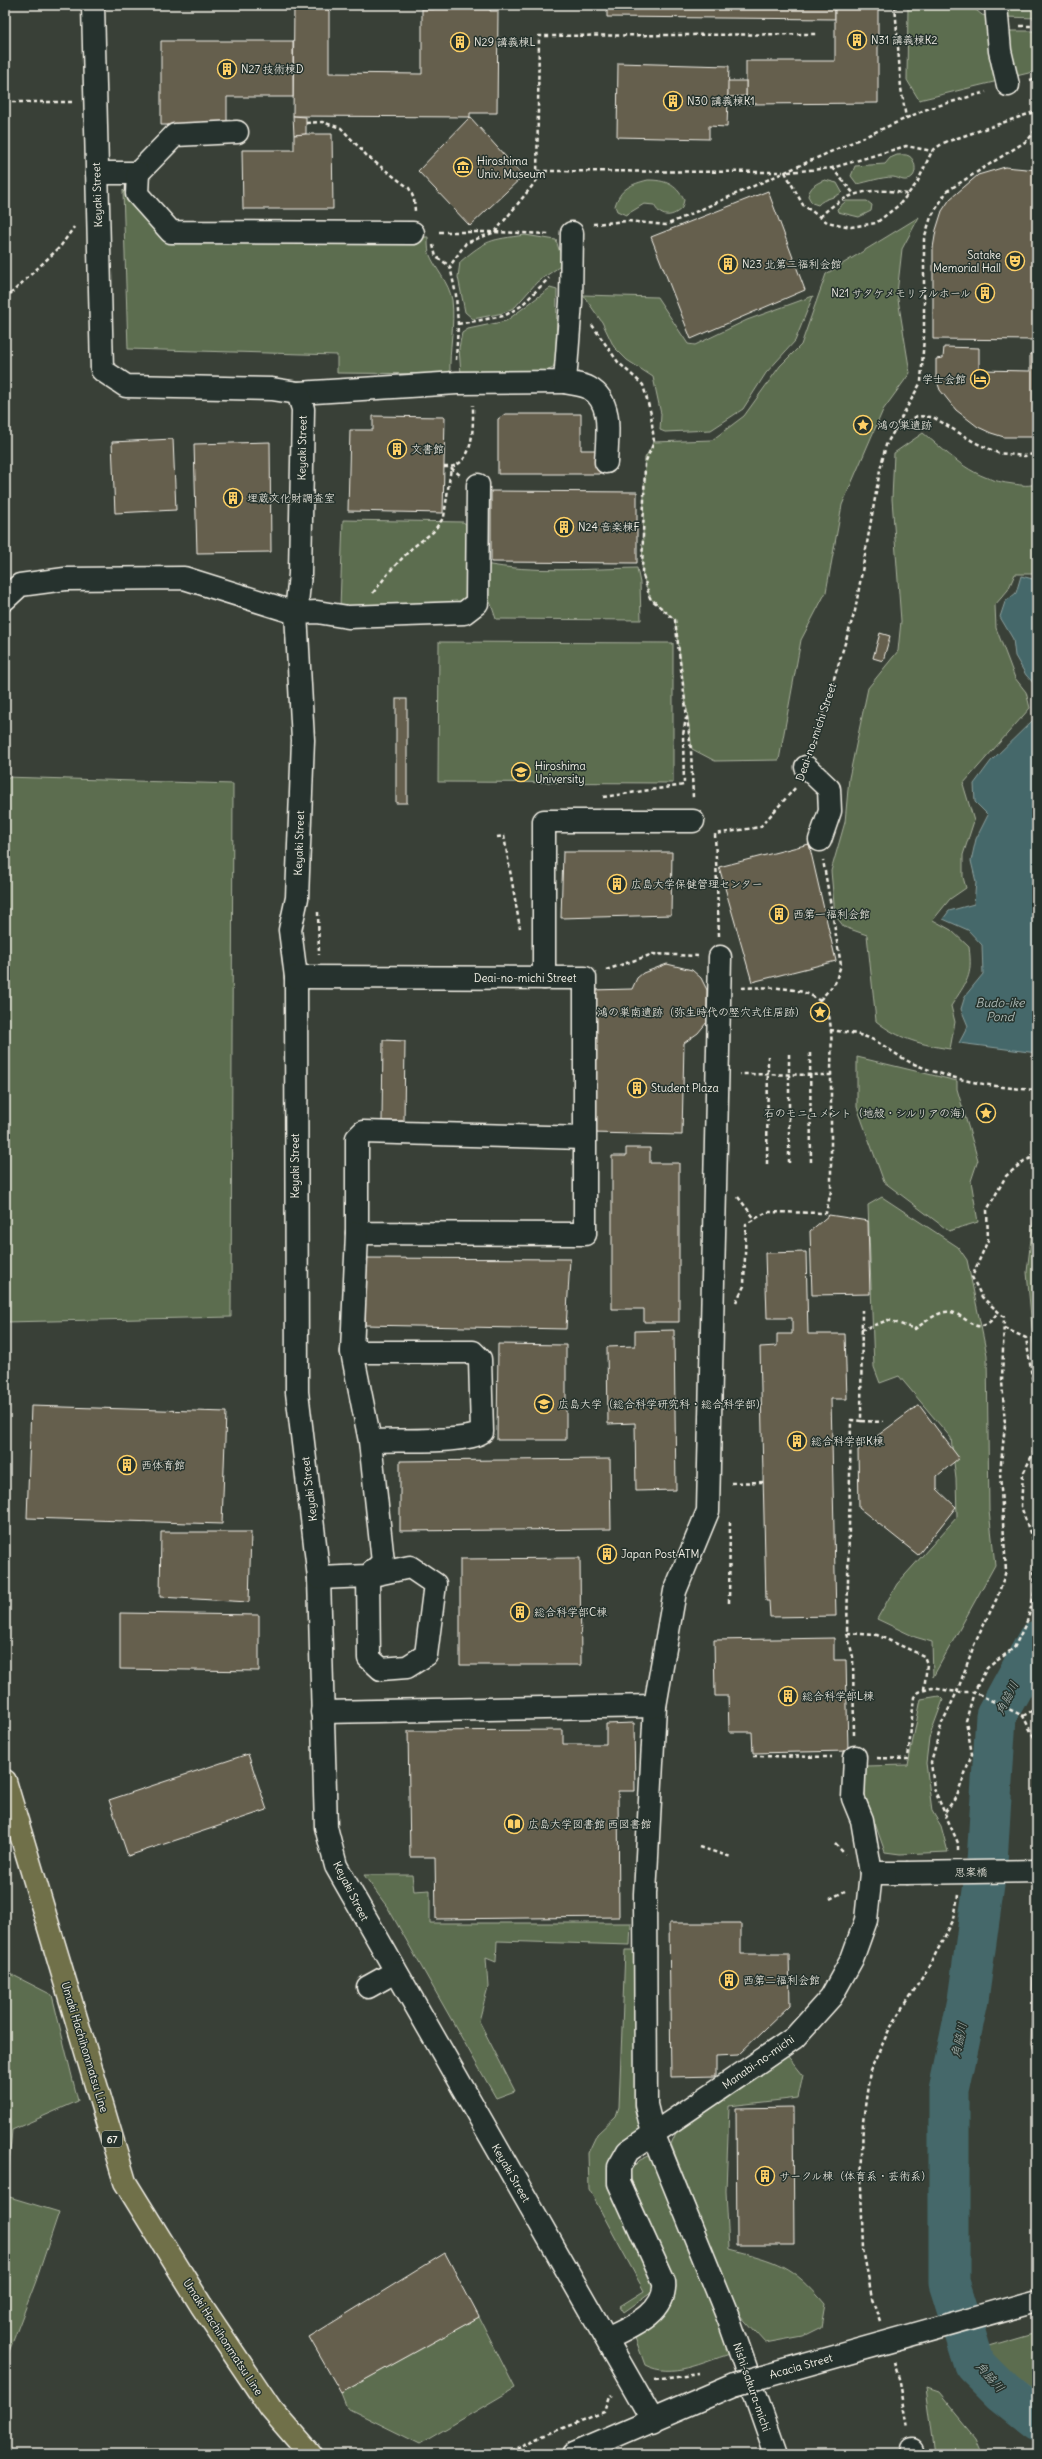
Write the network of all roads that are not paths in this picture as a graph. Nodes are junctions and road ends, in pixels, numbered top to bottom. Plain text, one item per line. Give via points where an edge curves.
1 (93, 5) edge
2 (996, 5) edge
3 (1000, 88) road end
4 (237, 132) dead end
5 (97, 173) junction
6 (138, 173) junction
7 (415, 225) road end
8 (572, 233) road end
9 (565, 382) junction
10 (298, 393) junction
11 (606, 462) dead end
12 (478, 485) dead end
13 (5, 599) edge
14 (296, 613) junction
15 (806, 767) road end
16 (693, 821) road end
17 (820, 840) road end
18 (720, 957) road end
19 (296, 977) junction
20 (544, 978) junction
21 (584, 1138) junction
22 (357, 1233) junction
23 (352, 1352) junction
24 (370, 1441) junction
25 (368, 1576) junction
26 (319, 1578) junction
27 (655, 1706) junction
28 (322, 1712) junction
29 (855, 1757) road end
30 (5, 1781) edge
31 (1037, 1871) edge
32 (871, 1873) junction
33 (395, 1972) junction
34 (368, 1986) dead end
35 (654, 2133) junction
36 (1037, 2300) edge
37 (607, 2339) junction
38 (653, 2421) junction
39 (579, 2453) edge
40 (310, 2454) edge
41 (776, 2454) edge

1 - 5 street, Keyaki Street
2 - 3 street
4 - 6 street via 175,136
5 - 6 street
5 - 10 street, Keyaki Street via 102,370 126,386 272,389
6 - 7 street via 137,194 171,232
8 - 9 street
9 - 10 street via 464,383
9 - 11 street via 588,388 601,399 607,411
10 - 14 street, Keyaki Street via 303,409 300,574
12 - 14 street via 477,603 464,613 348,617 317,612
13 - 14 street via 20,585 65,579 184,578
14 - 19 street, Keyaki Street via 303,740 297,898 290,930
15 - 17 street via 829,789 830,811
16 - 20 street via 544,821
18 - 27 street, Nishi-sakura-michi via 708,1510 675,1591
19 - 20 street, Deai-no-michi Street
19 - 26 street, Keyaki Street via 297,1392
20 - 21 street, Deai-no-michi Street via 585,978
21 - 22 street via 585,1234
21 - 22 street via 363,1132 357,1138
22 - 23 street
23 - 24 street
23 - 24 street via 473,1352 480,1359 482,1432 476,1437
24 - 25 street via 383,1562
25 - 25 street via 410,1567 435,1584 426,1655 407,1667 381,1670 369,1658
25 - 26 street
26 - 28 street, Keyaki Street
27 - 28 street
27 - 35 street, Nishi-sakura-michi via 646,1867 646,2105
28 - 33 street, Keyaki Street via 326,1827 336,1866
29 - 32 street, Manabi-no-michi via 853,1798 862,1820
30 - 40 main road, Umaki Hachihonmatsu Line / 67 via 125,2182 201,2305 271,2409
31 - 32 street, 思案橋, bridge
32 - 35 street, Manabi-no-michi via 866,1920 852,1959 831,1998 794,2038
33 - 34 street
33 - 37 street, Keyaki Street
35 - 37 street, Manabi-no-michi via 628,2152 619,2167 619,2183 664,2282 665,2293 658,2307 629,2328
35 - 41 street, Nishi-sakura-michi via 729,2320
36 - 38 street, Acacia Street, bridge via 734,2386
37 - 38 street, Keyaki Street
38 - 39 street, Acacia Street

